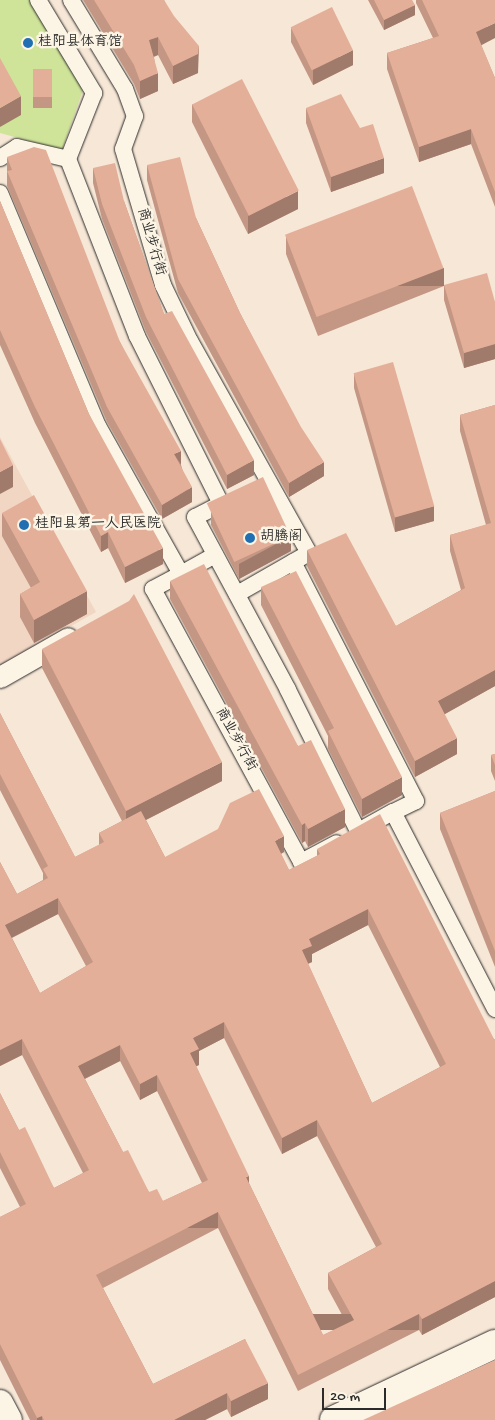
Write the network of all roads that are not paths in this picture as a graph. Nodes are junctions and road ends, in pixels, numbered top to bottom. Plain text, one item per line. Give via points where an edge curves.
1 (38, 0) edge
2 (71, 0) edge
3 (0, 158) edge
4 (68, 159) junction
5 (0, 193) edge
6 (267, 479) junction
7 (252, 488) edge
8 (236, 496) edge
9 (221, 504) junction
10 (215, 555) junction
11 (293, 562) junction
12 (181, 574) junction
13 (237, 594) junction
14 (90, 626) edge
15 (0, 676) edge
16 (393, 812) junction
17 (358, 832) junction
18 (495, 1009) edge
19 (495, 1344) edge
20 (0, 1402) edge
21 (9, 1420) edge
22 (334, 1420) edge

1 - 4 street via 94,93
2 - 6 street, 商业步行街 via 125,89 135,116 123,149 163,285 190,341
3 - 4 street via 17,147
4 - 9 street via 136,336
5 - 12 street via 98,426
6 - 7 street
6 - 11 street, 商业步行街 via 309,552
8 - 9 street
9 - 10 street via 195,517
10 - 12 street, 商业步行街
10 - 13 street
11 - 13 street, 商业步行街
11 - 16 street, 商业步行街 via 416,801
12 - 17 street, 商业步行街 via 153,589 301,862
13 - 17 street
14 - 15 street
16 - 17 street, 商业步行街
16 - 18 street
19 - 22 main road
20 - 21 street

